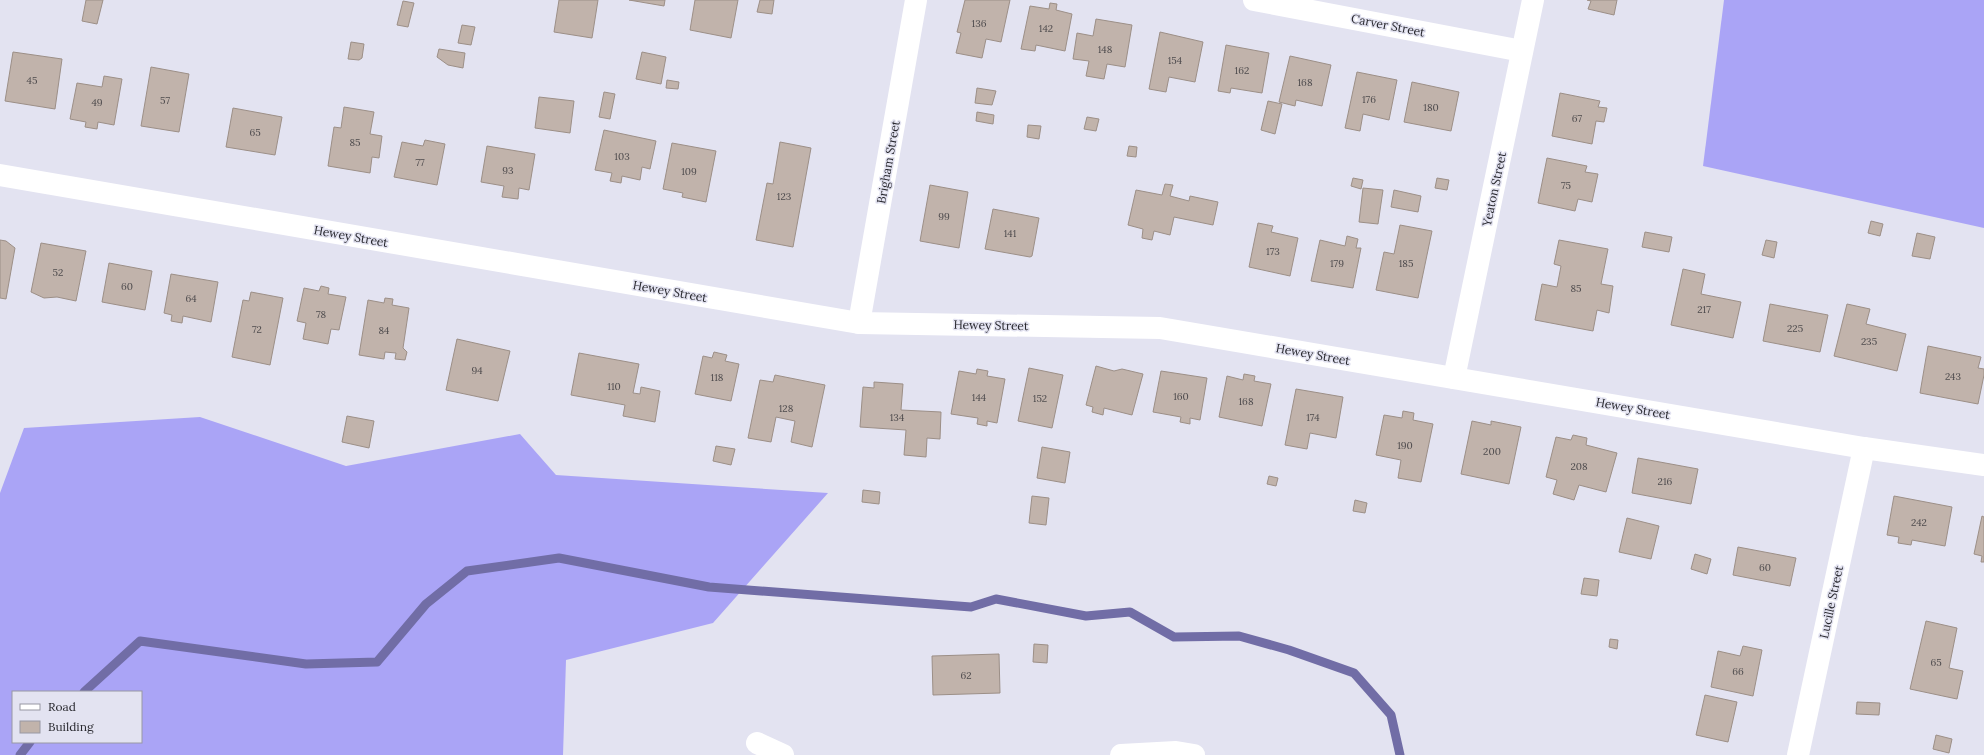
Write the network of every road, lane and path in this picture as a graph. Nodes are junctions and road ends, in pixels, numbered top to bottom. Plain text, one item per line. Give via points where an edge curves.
1 (916, 0) edge
2 (1254, 0) edge
3 (1533, 0) edge
4 (1522, 51) junction
5 (0, 175) edge
6 (859, 324) junction
7 (1454, 378) junction
8 (1864, 448) junction
9 (1984, 465) edge
10 (756, 743) dead end
11 (783, 755) edge
12 (1122, 755) edge
13 (1194, 755) edge
14 (1798, 755) edge

1 - 6 street, Brigham Street
2 - 4 street, Carver Street
3 - 4 street, Yeaton Street
4 - 7 street, Yeaton Street
5 - 6 street, Hewey Street
6 - 7 street, Hewey Street via 1160,328
7 - 8 street, Hewey Street
8 - 9 street, Hewey Street
8 - 14 street, Lucille Street
10 - 11 street
12 - 13 street via 1176,752

